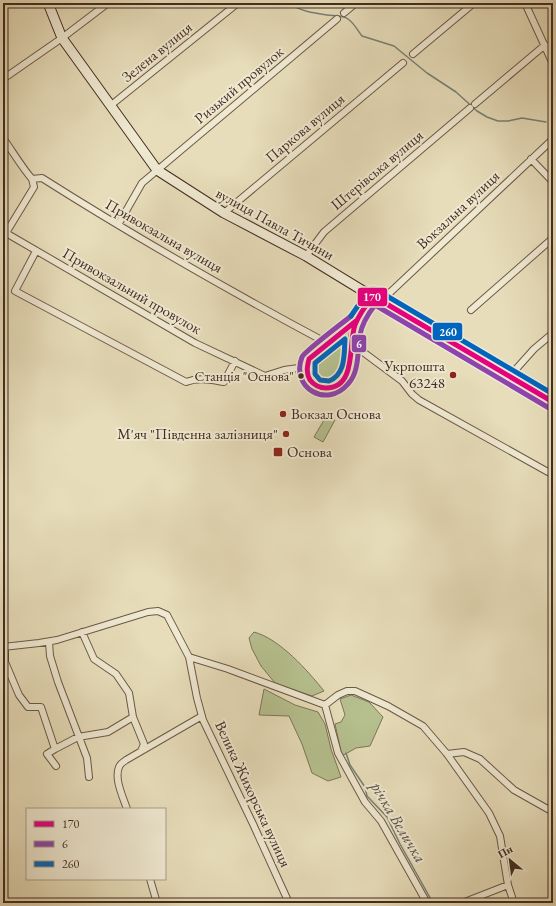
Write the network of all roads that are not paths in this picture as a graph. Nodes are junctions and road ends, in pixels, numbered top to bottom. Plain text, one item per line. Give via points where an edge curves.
1 (48, 3) edge
2 (108, 3) edge
3 (238, 3) edge
4 (356, 3) edge
5 (474, 3) edge
6 (525, 3) edge
7 (344, 13) dead end
8 (337, 19) dead end
9 (62, 38) junction
10 (544, 45) junction
11 (413, 54) dead end
12 (403, 63) dead end
13 (553, 64) edge
14 (3, 79) edge
15 (110, 106) junction
16 (3, 138) edge
17 (553, 139) edge
18 (531, 159) junction
19 (157, 170) junction
20 (32, 179) junction
21 (553, 182) edge
22 (224, 213) junction
23 (118, 225) junction
24 (553, 238) edge
25 (36, 251) junction
26 (306, 256) junction
27 (377, 298) junction
28 (471, 310) dead end
29 (356, 321) junction
30 (553, 333) edge
31 (327, 344) junction
32 (351, 347) junction
33 (235, 362) junction
34 (306, 367) junction
35 (509, 377) junction
36 (553, 402) edge
37 (553, 471) edge
38 (82, 632) junction
39 (49, 642) junction
40 (4, 646) edge
41 (189, 657) junction
42 (325, 705) junction
43 (202, 716) junction
44 (133, 717) junction
45 (78, 737) junction
46 (55, 748) junction
47 (141, 751) junction
48 (447, 754) junction
49 (56, 766) dead end
50 (89, 777) dead end
51 (127, 808) edge
52 (553, 812) edge
53 (150, 880) edge
54 (508, 885) junction
55 (157, 903) edge
56 (289, 903) edge
57 (427, 903) edge
58 (462, 903) edge
59 (514, 903) edge

1 - 9 main road, вулиця Павла Тичини
2 - 9 street
3 - 15 street, Зелена вулиця
4 - 7 street
5 - 11 street
6 - 10 street
8 - 19 street, Ризький провулок
9 - 14 street
9 - 15 main road, вулиця Павла Тичини
10 - 13 street
10 - 26 street, Штерівська вулиця via 324,232
12 - 22 street, Паркова вулиця
15 - 19 main road, вулиця Павла Тичини
16 - 20 street
17 - 18 street, Вокзальна вулиця
18 - 21 street
18 - 27 street, Вокзальна вулиця
19 - 22 main road, вулиця Павла Тичини
19 - 23 street, Ризький провулок via 142,183
20 - 23 street, Привокзальна вулиця via 42,178
20 - 25 street, Привокзальний провулок via 34,186 6,233
22 - 26 main road, вулиця Павла Тичини
23 - 31 street, Привокзальна вулиця
24 - 28 street
25 - 33 street, Привокзальний провулок via 195,343
25 - 33 street via 15,291 186,382 206,379 224,382
26 - 27 main road, вулиця Павла Тичини
27 - 29 street
27 - 35 main road, вулиця Павла Тичини
29 - 31 street
29 - 32 street
30 - 35 street via 534,349
31 - 34 street via 309,359
32 - 34 street via 347,373 336,386 324,389 315,385 306,374
32 - 37 street via 363,352 402,381 419,400 548,472
33 - 34 street, Привокзальний провулок via 265,376
35 - 36 main road, вулиця Павла Тичини
38 - 39 street
38 - 41 street via 158,611 167,615
38 - 44 street via 94,659 116,674 129,692
39 - 40 street
39 - 45 street via 50,656
40 - 46 street via 5,662 19,695 28,707 40,707
41 - 42 street
41 - 43 street
42 - 48 street via 338,695 355,691 423,726
42 - 57 street via 338,754 365,802 381,821
43 - 47 street, Велика Жихорська вулиця
43 - 56 street, Велика Жихорська вулиця
44 - 45 street via 108,732
44 - 47 street via 144,744
45 - 46 street
45 - 50 street via 87,758
46 - 49 street via 47,754
47 - 51 street, Велика Жихорська вулиця via 120,765 117,773
48 - 52 street via 464,752 480,758 514,790
48 - 54 street via 489,813 500,836
53 - 55 street
54 - 58 street
54 - 59 street

